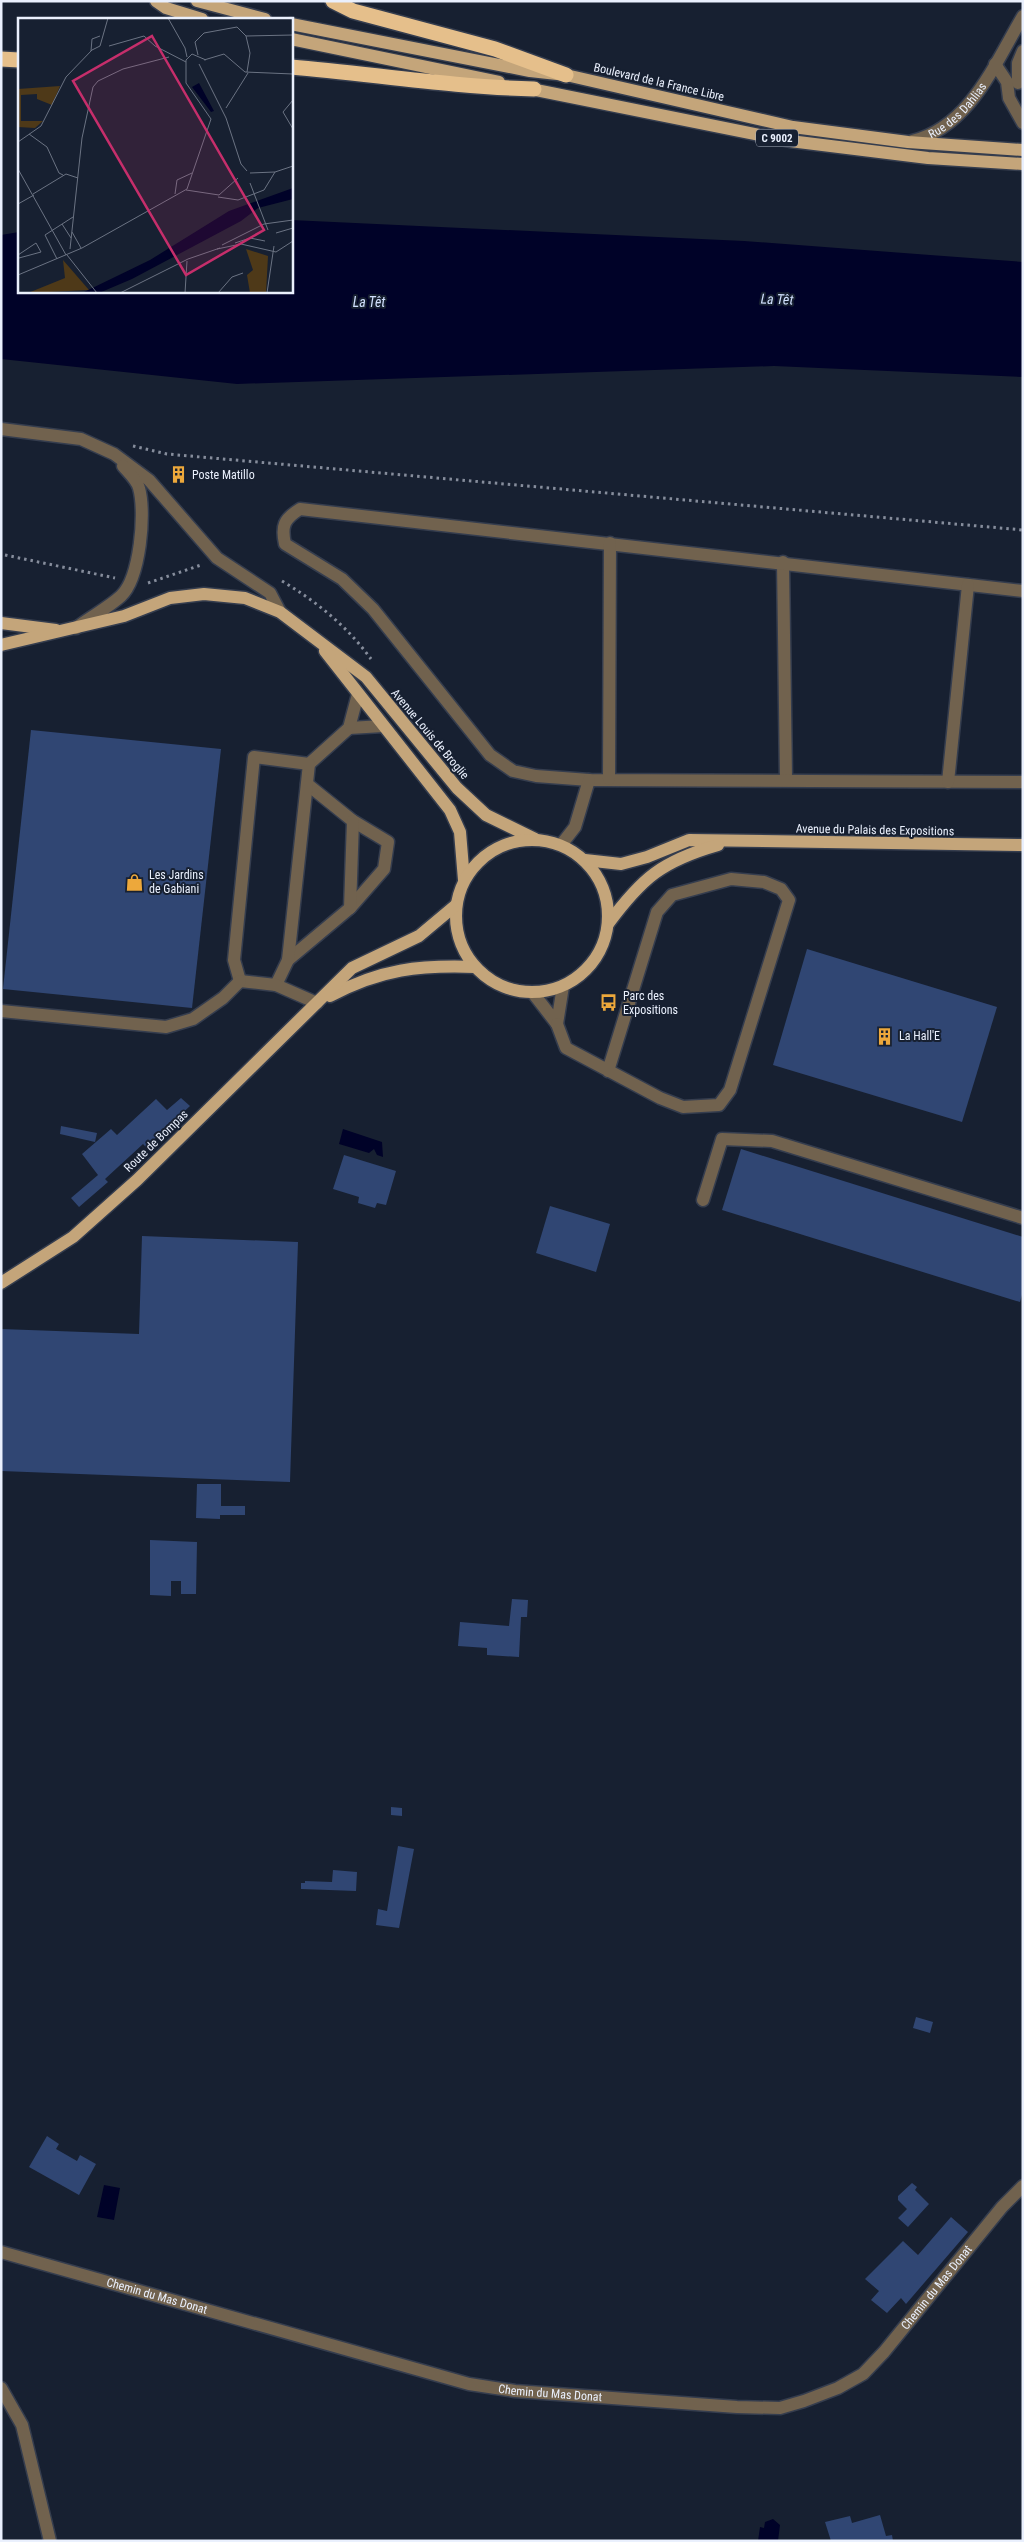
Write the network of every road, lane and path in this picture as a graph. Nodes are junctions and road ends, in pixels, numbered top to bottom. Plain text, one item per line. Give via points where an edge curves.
1 (156, 1) edge
2 (197, 1) edge
3 (333, 1) edge
4 (1023, 16) edge
5 (199, 18) edge
6 (261, 18) edge
7 (292, 24) edge
8 (292, 39) edge
9 (1023, 51) edge
10 (1, 59) edge
11 (18, 60) edge
12 (995, 64) junction
13 (292, 67) edge
14 (566, 75) junction
15 (1016, 83) edge
16 (534, 90) junction
17 (1023, 123) edge
18 (908, 142) junction
19 (1023, 150) edge
20 (1023, 164) edge
21 (1, 429) edge
22 (134, 446) dead end
23 (114, 454) junction
24 (1023, 530) edge
25 (610, 543) junction
26 (5, 555) dead end
27 (217, 558) junction
28 (784, 562) junction
29 (131, 581) junction
30 (968, 586) junction
31 (1023, 591) edge
32 (280, 612) junction
33 (1, 623) edge
34 (70, 630) junction
35 (312, 636) junction
36 (1, 645) edge
37 (358, 694) junction
38 (383, 726) junction
39 (350, 728) junction
40 (309, 764) junction
41 (609, 778) junction
42 (786, 779) junction
43 (589, 780) junction
44 (948, 782) junction
45 (1023, 782) edge
46 (307, 784) junction
47 (353, 822) junction
48 (535, 839) junction
49 (727, 842) junction
50 (561, 845) junction
51 (1023, 845) edge
52 (585, 860) junction
53 (464, 880) junction
54 (456, 905) junction
55 (350, 908) junction
56 (608, 924) junction
57 (288, 960) junction
58 (475, 967) junction
59 (240, 981) junction
60 (276, 985) junction
61 (563, 986) junction
62 (533, 992) junction
63 (318, 1003) junction
64 (1, 1011) edge
65 (556, 1024) junction
66 (608, 1071) junction
67 (703, 1200) dead end
68 (1023, 1218) edge
69 (1, 1283) edge
70 (1023, 2186) edge
71 (1, 2252) edge
72 (1, 2388) edge
73 (50, 2541) edge

1 - 5 main road via 166,8
2 - 6 main road
3 - 14 highway via 353,11 495,48
4 - 12 street, Rue des Dahlias
7 - 14 main road, Boulevard de la France Libre / C 9002
8 - 16 main road, C 9002
9 - 15 street
10 - 11 highway
12 - 15 street
12 - 18 street, Rue des Dahlias via 975,98 961,114 929,137
13 - 16 highway via 367,73 477,88
14 - 18 main road, Boulevard de la France Libre / C 9002 via 794,127
15 - 17 street via 1009,98
16 - 20 main road, C 9002 via 790,141 928,158
18 - 19 main road, Boulevard de la France Libre / C 9002
21 - 23 street via 81,439
22 - 24 path via 186,456
23 - 27 street via 149,480
23 - 29 street via 139,486 143,513
25 - 28 street
25 - 41 street
25 - 43 street via 300,509 286,517 282,530 285,544 342,579 373,609 490,755 513,771
26 - 29 path
27 - 29 path via 148,583
27 - 32 street via 270,593
28 - 30 street
28 - 42 street
29 - 34 street via 121,596
30 - 31 street
30 - 44 street
32 - 34 main road, Avenue Louis de Broglie via 245,598 204,594 170,598 124,616
32 - 35 main road, Avenue Louis de Broglie
33 - 34 main road, Avenue Louis de Broglie
34 - 36 main road, Avenue Louis de Broglie
35 - 37 main road, Avenue Louis de Broglie
35 - 48 main road, Avenue Louis de Broglie via 366,677 457,788 486,815
37 - 38 main road, Avenue Louis de Broglie
37 - 39 street
38 - 39 street
38 - 53 main road, Avenue Louis de Broglie via 450,810 460,832
39 - 40 street
40 - 46 street
40 - 59 street via 254,757 234,960
41 - 42 street
41 - 43 street
42 - 44 street
43 - 50 street via 575,827
44 - 45 street
46 - 47 street
46 - 57 street
47 - 55 street
47 - 55 street via 388,842 384,869
48 - 50 main road
48 - 53 main road via 514,841 493,849 476,862
49 - 51 main road, Avenue du Palais des Expositions
49 - 52 main road, Avenue du Palais des Expositions via 689,840 621,864
49 - 56 main road, Avenue du Palais des Expositions via 692,852 654,872 629,896
50 - 52 main road
52 - 56 main road via 599,879 607,900
53 - 54 main road
54 - 58 main road via 462,948
54 - 63 main road, Route de Bompas via 419,936 352,968
55 - 57 street
56 - 61 main road via 604,944 594,961 580,976
57 - 60 street
58 - 62 main road via 511,990
58 - 63 main road, Route de Bompas via 433,966 398,970 358,981
59 - 60 street
59 - 64 street via 223,998 193,1019 166,1027
60 - 63 street
61 - 62 main road
61 - 65 street
62 - 65 street
63 - 69 main road, Route de Bompas via 74,1237
65 - 66 street via 566,1048
66 - 66 street via 683,1107 719,1104 730,1090 789,900 782,889 764,882 731,879 672,895 657,912
67 - 68 street via 722,1139 772,1141
70 - 71 street, Chemin du Mas Donat via 1002,2206 863,2374 838,2388 780,2408 525,2392 469,2384
72 - 73 street via 22,2425

